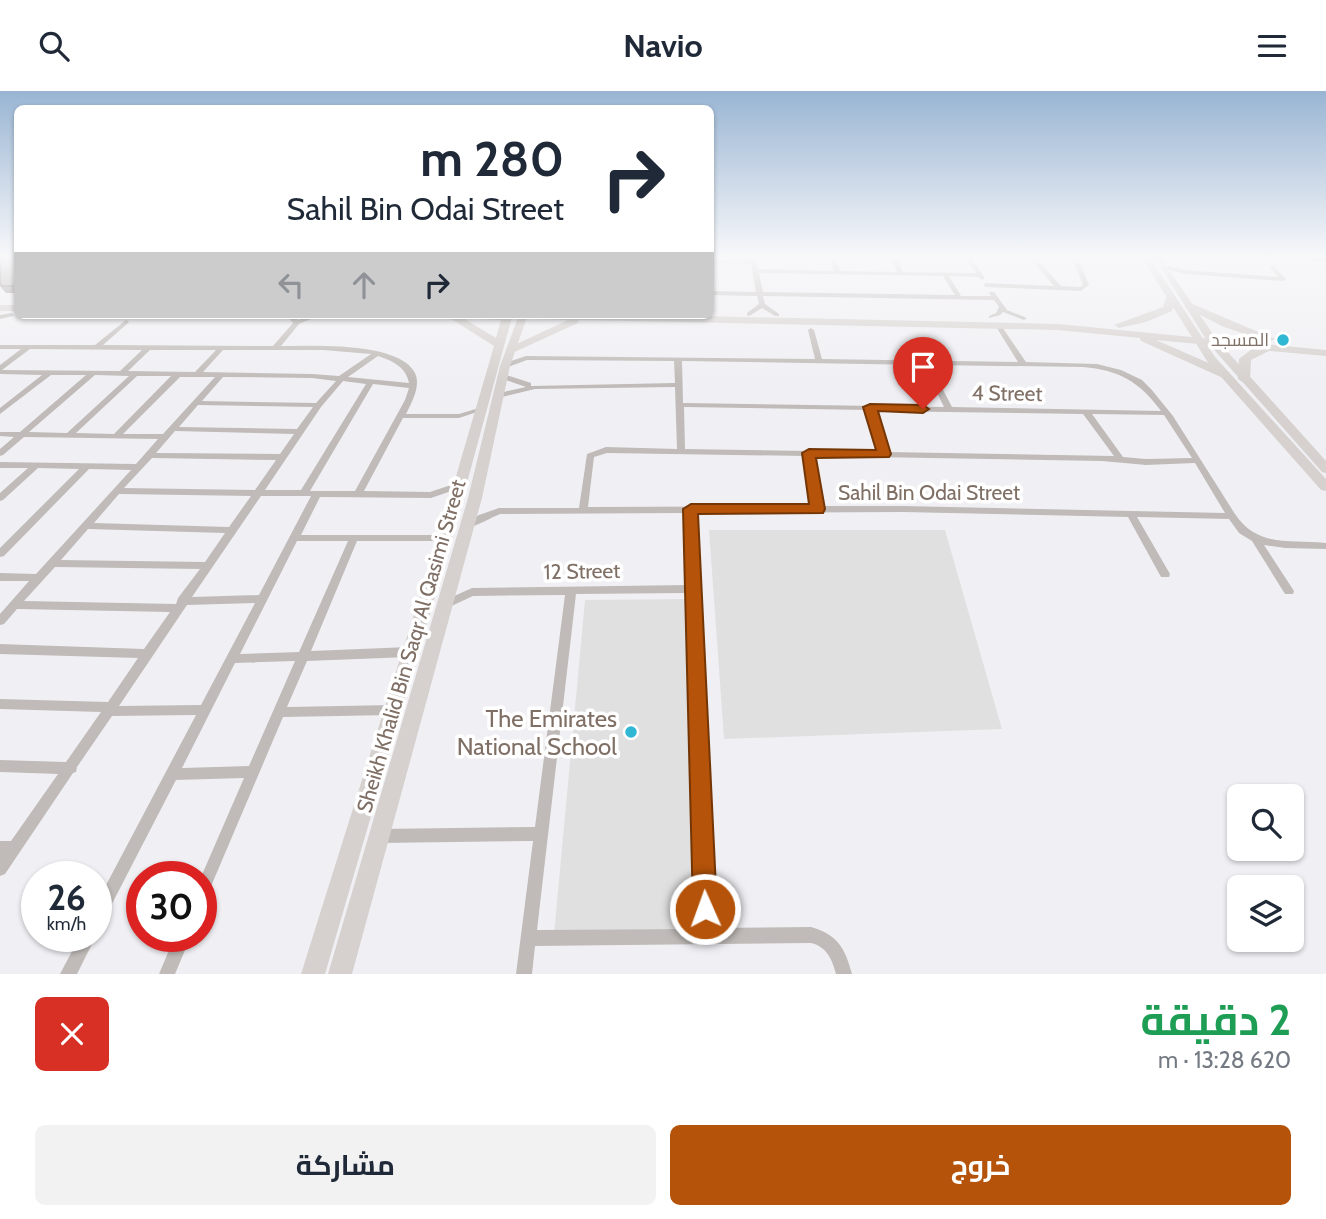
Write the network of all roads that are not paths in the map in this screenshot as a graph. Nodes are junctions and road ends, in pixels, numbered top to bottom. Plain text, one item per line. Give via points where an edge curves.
1 (761, 299) edge
2 (996, 299) edge
3 (1170, 299) edge
4 (1173, 299) edge
5 (1185, 299) edge
6 (762, 305) junction
7 (1189, 306) junction
8 (0, 308) edge
9 (1002, 308) junction
10 (714, 313) edge
11 (9, 314) edge
12 (749, 314) junction
13 (777, 315) junction
14 (1024, 318) junction
15 (293, 319) edge
16 (307, 319) edge
17 (457, 319) edge
18 (507, 319) edge
19 (522, 319) edge
20 (584, 319) edge
21 (714, 319) edge
22 (995, 321) junction
23 (126, 322) dead end
24 (297, 323) junction
25 (1119, 328) junction
26 (811, 330) dead end
27 (1203, 337) junction
28 (498, 344) junction
29 (1273, 344) junction
30 (0, 347) edge
31 (27, 347) junction
32 (97, 347) junction
33 (149, 347) junction
34 (276, 347) junction
35 (221, 348) junction
36 (510, 351) junction
37 (1324, 351) edge
38 (376, 354) junction
39 (678, 360) junction
40 (818, 362) junction
41 (926, 364) junction
42 (1024, 365) junction
43 (504, 371) junction
44 (2, 372) edge
45 (50, 372) junction
46 (93, 373) junction
47 (122, 373) junction
48 (135, 374) junction
49 (178, 374) junction
50 (1223, 374) junction
51 (197, 375) junction
52 (221, 375) junction
53 (342, 377) junction
54 (1244, 379) junction
55 (371, 381) junction
56 (677, 385) junction
57 (413, 386) junction
58 (535, 387) junction
59 (498, 396) junction
60 (196, 403) junction
61 (318, 405) junction
62 (681, 405) junction
63 (870, 407) junction
64 (949, 409) junction
65 (479, 410) junction
66 (0, 412) edge
67 (1086, 412) junction
68 (1165, 413) junction
69 (402, 416) junction
70 (459, 416) junction
71 (476, 423) junction
72 (299, 432) junction
73 (170, 433) junction
74 (0, 434) edge
75 (22, 434) junction
76 (69, 435) junction
77 (117, 436) junction
78 (681, 450) junction
79 (0, 453) edge
80 (809, 453) junction
81 (884, 454) junction
82 (150, 455) junction
83 (281, 457) junction
84 (1121, 460) junction
85 (1198, 460) junction
86 (1321, 461) edge
87 (0, 465) edge
88 (35, 466) junction
89 (86, 467) junction
90 (138, 467) junction
91 (1326, 469) edge
92 (460, 485) junction
93 (1326, 487) edge
94 (117, 491) junction
95 (256, 493) junction
96 (303, 493) junction
97 (317, 494) junction
98 (358, 494) junction
99 (431, 495) junction
100 (0, 498) edge
101 (475, 498) junction
102 (453, 509) junction
103 (691, 509) junction
104 (818, 509) junction
105 (583, 510) junction
106 (499, 511) junction
107 (1129, 513) junction
108 (1233, 516) junction
109 (85, 526) junction
110 (467, 526) junction
111 (230, 530) junction
112 (294, 538) junction
113 (354, 538) junction
114 (445, 538) junction
115 (1255, 538) junction
116 (1325, 546) edge
117 (0, 554) edge
118 (52, 563) junction
119 (206, 566) junction
120 (1165, 574) dead end
121 (0, 577) edge
122 (39, 577) junction
123 (450, 579) junction
124 (694, 589) junction
125 (571, 591) junction
126 (1289, 591) dead end
127 (472, 593) junction
128 (263, 599) junction
129 (15, 605) junction
130 (180, 605) junction
131 (442, 608) junction
132 (0, 621) edge
133 (415, 630) junction
134 (0, 649) edge
135 (409, 652) junction
136 (147, 655) junction
137 (303, 656) junction
138 (429, 656) junction
139 (232, 659) junction
140 (0, 704) edge
141 (111, 709) junction
142 (205, 709) junction
143 (391, 710) junction
144 (279, 712) junction
145 (0, 766) edge
146 (71, 768) junction
147 (253, 772) junction
148 (172, 774) junction
149 (542, 834) junction
150 (378, 837) junction
151 (7, 848) edge
152 (215, 861) edge
153 (0, 869) edge
154 (112, 889) edge
155 (706, 936) junction
156 (529, 938) junction
157 (80, 952) edge
158 (176, 952) edge
159 (68, 974) edge
160 (166, 974) edge
161 (313, 974) edge
162 (340, 974) edge
163 (524, 974) edge
164 (844, 974) edge

1 - 6 street
2 - 9 street
3 - 25 main road via 1162,313
4 - 27 main road
5 - 7 main road
6 - 12 street
6 - 13 street
7 - 27 main road
7 - 29 main road
8 - 11 main road
9 - 14 street
9 - 22 street
10 - 12 main road
12 - 13 main road
13 - 22 main road
14 - 22 main road
14 - 25 main road
15 - 24 street
16 - 24 street
17 - 28 main road
18 - 28 main road, Sheikh Khalid Bin Saqr Al Qasimi Street
19 - 36 main road, Sheikh Khalid Bin Saqr Al Qasimi Street
20 - 36 main road
21 - 22 main road
22 - 25 main road
22 - 42 street
23 - 32 street
24 - 34 street
25 - 27 main road
25 - 50 main road
26 - 40 street
27 - 29 main road
27 - 50 main road
27 - 54 main road
28 - 65 main road, Sheikh Khalid Bin Saqr Al Qasimi Street
29 - 37 main road
29 - 54 main road via 1247,356
30 - 31 street
31 - 32 street
31 - 44 street
32 - 33 street
33 - 35 street
33 - 47 street
34 - 35 street
34 - 38 street
35 - 51 street
36 - 43 main road, Sheikh Khalid Bin Saqr Al Qasimi Street
38 - 53 street
38 - 57 street via 407,368
39 - 40 street
39 - 43 street via 531,358
39 - 56 street
40 - 41 street
41 - 42 street
41 - 64 street
42 - 68 street via 1094,366 1135,379
43 - 58 street via 517,383
43 - 59 main road, Sheikh Khalid Bin Saqr Al Qasimi Street
44 - 45 street
45 - 46 street
45 - 66 street
46 - 47 street
46 - 75 street
47 - 48 street
48 - 49 street
48 - 76 street
49 - 51 street
49 - 77 street
50 - 93 main road
51 - 52 street
52 - 53 street
52 - 60 street
53 - 55 street
53 - 61 street
54 - 86 main road
55 - 57 street
55 - 96 street
56 - 58 street
56 - 62 street
57 - 69 street
58 - 59 street
59 - 101 main road, Sheikh Khalid Bin Saqr Al Qasimi Street
60 - 61 street
60 - 73 street
61 - 72 street
62 - 63 street, 4 Street
62 - 78 street
63 - 64 street, 4 Street
63 - 81 street
64 - 67 street, 4 Street
65 - 70 street
65 - 71 main road, Sheikh Khalid Bin Saqr Al Qasimi Street
67 - 68 street, 4 Street
67 - 84 street
68 - 85 street
69 - 70 street
69 - 98 street
70 - 71 street
71 - 92 main road, Sheikh Khalid Bin Saqr Al Qasimi Street
72 - 73 street
72 - 83 street
73 - 77 street
73 - 82 street
74 - 75 street
75 - 76 street
75 - 79 street
76 - 77 street
78 - 80 street
78 - 105 street via 606,450 590,456
80 - 81 street
80 - 104 street
81 - 84 street
82 - 83 street
82 - 90 street
83 - 95 street
84 - 85 street
85 - 108 street
86 - 91 main road
87 - 88 street
88 - 89 street
88 - 100 street
89 - 90 street
89 - 117 street
90 - 94 street
92 - 99 street
92 - 102 main road, Sheikh Khalid Bin Saqr Al Qasimi Street
94 - 95 street
94 - 109 street
95 - 96 street
95 - 111 street
96 - 97 street
97 - 98 street
97 - 112 street
98 - 99 street
99 - 102 street
101 - 106 street, Sahil Bin Odai Street
101 - 110 main road, Sheikh Khalid Bin Saqr Al Qasimi Street
102 - 114 main road, Sheikh Khalid Bin Saqr Al Qasimi Street
103 - 104 street, Sahil Bin Odai Street
103 - 105 street, Sahil Bin Odai Street
103 - 124 street
104 - 107 street, Sahil Bin Odai Street
105 - 106 street, Sahil Bin Odai Street
106 - 110 street, Sahil Bin Odai Street
107 - 108 street, Sahil Bin Odai Street
107 - 120 street
108 - 115 street
109 - 111 street
109 - 118 street
110 - 123 main road, Sheikh Khalid Bin Saqr Al Qasimi Street
111 - 119 street
112 - 113 street
112 - 128 street
113 - 114 street
113 - 137 street
114 - 133 main road, Sheikh Khalid Bin Saqr Al Qasimi Street
115 - 116 street
115 - 126 street
118 - 119 street
118 - 122 street
119 - 130 street
121 - 122 street
122 - 129 street
123 - 127 street
123 - 131 main road, Sheikh Khalid Bin Saqr Al Qasimi Street
124 - 125 street, 12 Street
124 - 155 street
125 - 127 street, 12 Street
125 - 149 street
127 - 131 street, 12 Street
128 - 130 street
128 - 139 street
129 - 130 street
129 - 132 street
130 - 136 street
131 - 138 main road, Sheikh Khalid Bin Saqr Al Qasimi Street
133 - 135 main road, Sheikh Khalid Bin Saqr Al Qasimi Street
133 - 138 main road via 423,625 429,628
134 - 136 street
135 - 137 street
135 - 143 main road, Sheikh Khalid Bin Saqr Al Qasimi Street
136 - 141 street
137 - 139 street
137 - 144 street
138 - 150 main road, Sheikh Khalid Bin Saqr Al Qasimi Street
139 - 142 street
140 - 141 street
141 - 142 street
141 - 146 street
142 - 148 street
143 - 144 street
143 - 161 main road, Sheikh Khalid Bin Saqr Al Qasimi Street
144 - 147 street
145 - 146 street
146 - 151 street
147 - 148 street
147 - 152 street
148 - 154 street
149 - 150 street
149 - 156 street
150 - 162 main road, Sheikh Khalid Bin Saqr Al Qasimi Street
151 - 153 street
155 - 156 street
155 - 164 street via 821,937 837,953
156 - 163 street
157 - 159 street
158 - 160 street

